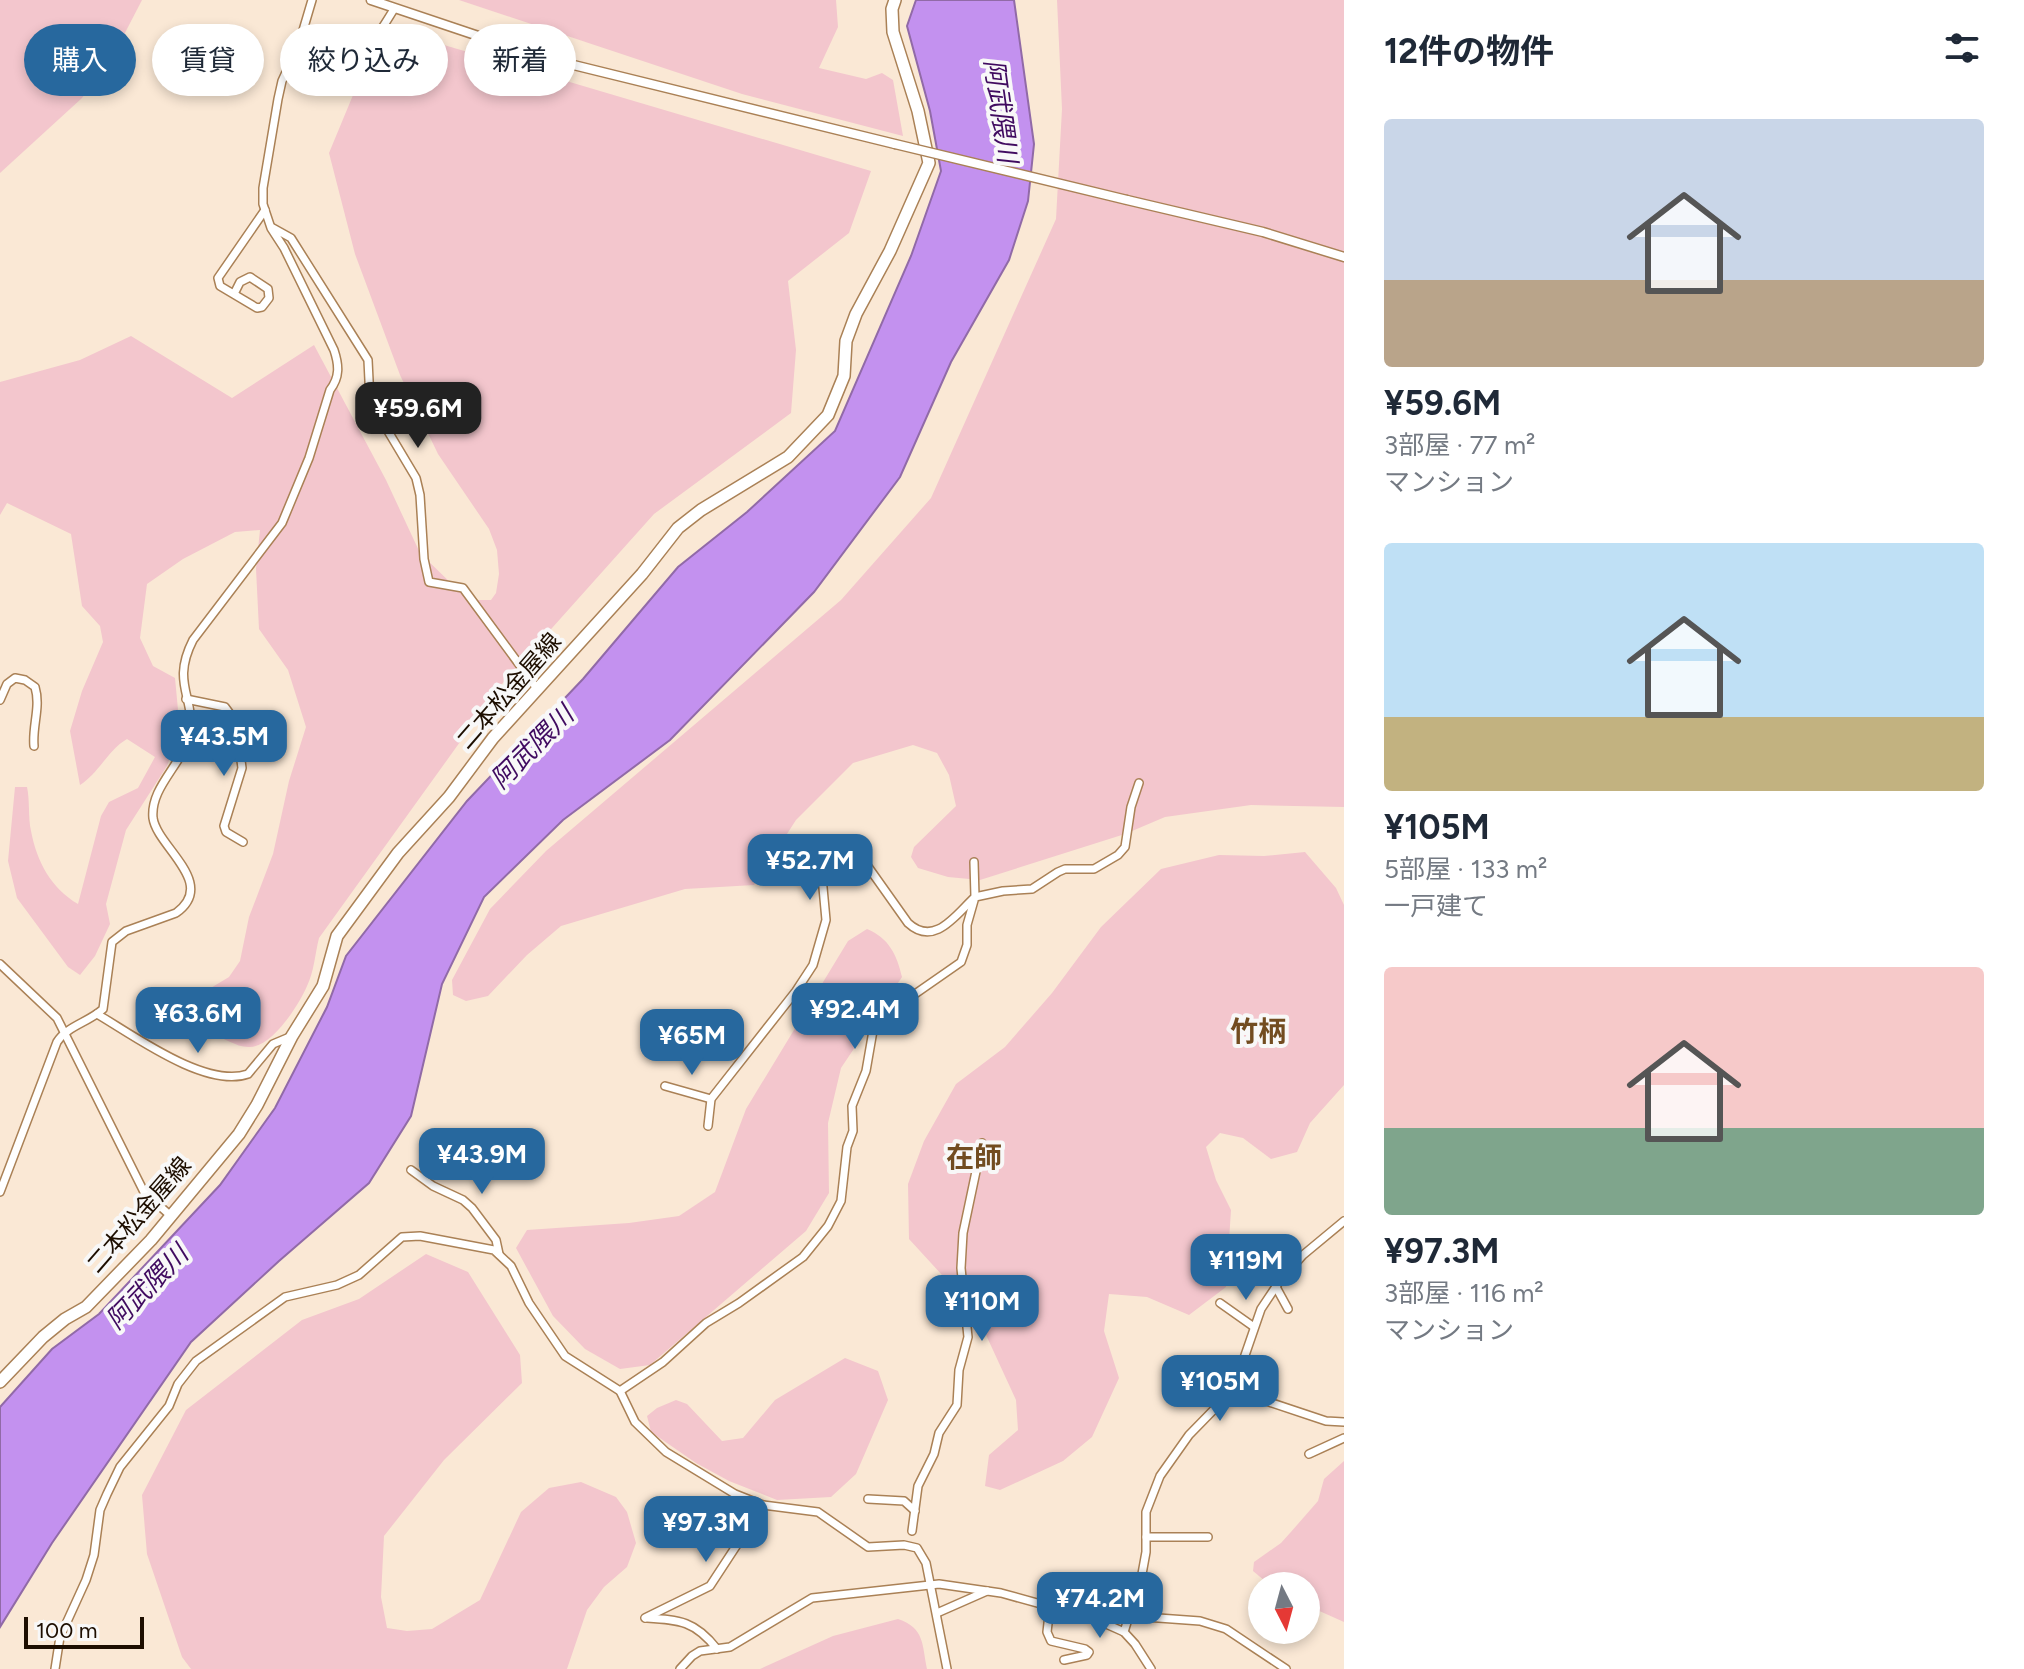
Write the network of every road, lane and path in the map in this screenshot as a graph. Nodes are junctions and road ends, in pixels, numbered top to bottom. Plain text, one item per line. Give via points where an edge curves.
1 (312, 0) edge
2 (371, 0) edge
3 (895, 0) edge
4 (394, 9) junction
5 (305, 24) edge
6 (384, 24) edge
7 (280, 90) edge
8 (265, 210) junction
9 (271, 228) junction
10 (1344, 257) edge
11 (234, 294) junction
12 (538, 690) junction
13 (186, 699) junction
14 (0, 700) edge
15 (34, 746) dead end
16 (1139, 783) dead end
17 (243, 842) dead end
18 (974, 862) dead end
19 (975, 897) junction
20 (0, 964) edge
21 (97, 1014) junction
22 (66, 1032) junction
23 (292, 1036) junction
24 (665, 1086) dead end
25 (711, 1099) junction
26 (708, 1126) dead end
27 (982, 1143) dead end
28 (411, 1170) dead end
29 (0, 1192) edge
30 (172, 1217) junction
31 (1344, 1221) edge
32 (499, 1254) junction
33 (1276, 1287) junction
34 (1220, 1303) dead end
35 (1288, 1309) dead end
36 (1254, 1327) junction
37 (0, 1382) edge
38 (1233, 1390) junction
39 (620, 1391) junction
40 (1344, 1422) edge
41 (1344, 1438) edge
42 (1309, 1454) dead end
43 (1153, 1490) junction
44 (1163, 1495) dead end
45 (868, 1499) dead end
46 (763, 1505) junction
47 (915, 1511) junction
48 (912, 1531) dead end
49 (1146, 1537) junction
50 (1208, 1537) dead end
51 (930, 1584) junction
52 (989, 1590) junction
53 (1050, 1606) junction
54 (937, 1613) junction
55 (1131, 1616) junction
56 (1124, 1632) junction
57 (717, 1649) junction
58 (1064, 1660) dead end
59 (55, 1669) edge
60 (680, 1669) edge
61 (947, 1669) edge
62 (1151, 1669) edge
63 (1286, 1669) edge

1 - 5 street
2 - 4 street
3 - 12 main road, 二本松金屋線 via 893,32 929,163 856,314 846,341 844,376 828,415 788,457 678,528
4 - 6 street
4 - 10 street, bridge via 541,57 1263,232
7 - 8 street via 263,188
8 - 9 street
8 - 11 street via 218,278 220,286
9 - 12 street via 291,238 368,360 370,401 416,478 429,582 463,588
9 - 13 street via 334,350 337,382 282,523 187,651 182,681
11 - 11 street via 257,308 269,298 269,292 250,277
12 - 23 main road, 二本松金屋線 via 398,853 337,936 323,986
13 - 17 street via 225,707 236,722 242,776 224,826
13 - 21 street via 189,738 156,797 153,813 157,830 188,878 189,898 176,913 126,931 112,942 103,1009
14 - 15 street via 15,678 35,687
16 - 19 street via 1125,847 1118,855 1094,869 1065,869 1032,889
18 - 19 street
19 - 25 street via 950,924 915,930 864,861 824,856 826,920 813,965
19 - 39 street via 961,962 874,1025 866,1071 852,1106 841,1201 828,1226 803,1257 706,1323
20 - 22 street via 48,1007
21 - 22 street
21 - 23 street via 195,1071 220,1075 248,1074 273,1044
22 - 29 street via 50,1056
22 - 30 street via 144,1192
23 - 30 main road, 二本松金屋線 via 239,1134
24 - 25 street
25 - 26 street
27 - 47 street via 963,1233 968,1337 957,1405 939,1433 918,1486
28 - 32 street via 472,1208 496,1240
30 - 37 main road, 二本松金屋線 via 86,1307 43,1337
31 - 33 street via 1303,1255
32 - 39 street via 565,1356
32 - 59 street via 420,1236 402,1237 359,1275 285,1297 196,1361 169,1406 120,1467 107,1494 94,1555 60,1637
33 - 35 street
33 - 36 street
34 - 36 street
36 - 38 street
38 - 40 street via 1326,1421
38 - 43 street via 1189,1435
39 - 46 street via 635,1422 666,1452
41 - 42 street
43 - 44 street
43 - 49 street
45 - 47 street via 904,1501
46 - 51 street via 818,1512 868,1547 912,1546 923,1555
46 - 57 street via 710,1586 645,1618 690,1623
47 - 48 street
49 - 50 street
49 - 55 street
51 - 52 street
51 - 54 street
51 - 57 street via 812,1598 730,1647
52 - 53 street
52 - 54 street
53 - 56 street
53 - 58 street via 1051,1641 1089,1652
54 - 61 street
55 - 56 street
55 - 63 street via 1200,1621 1226,1629
56 - 62 street
57 - 60 street via 700,1651

